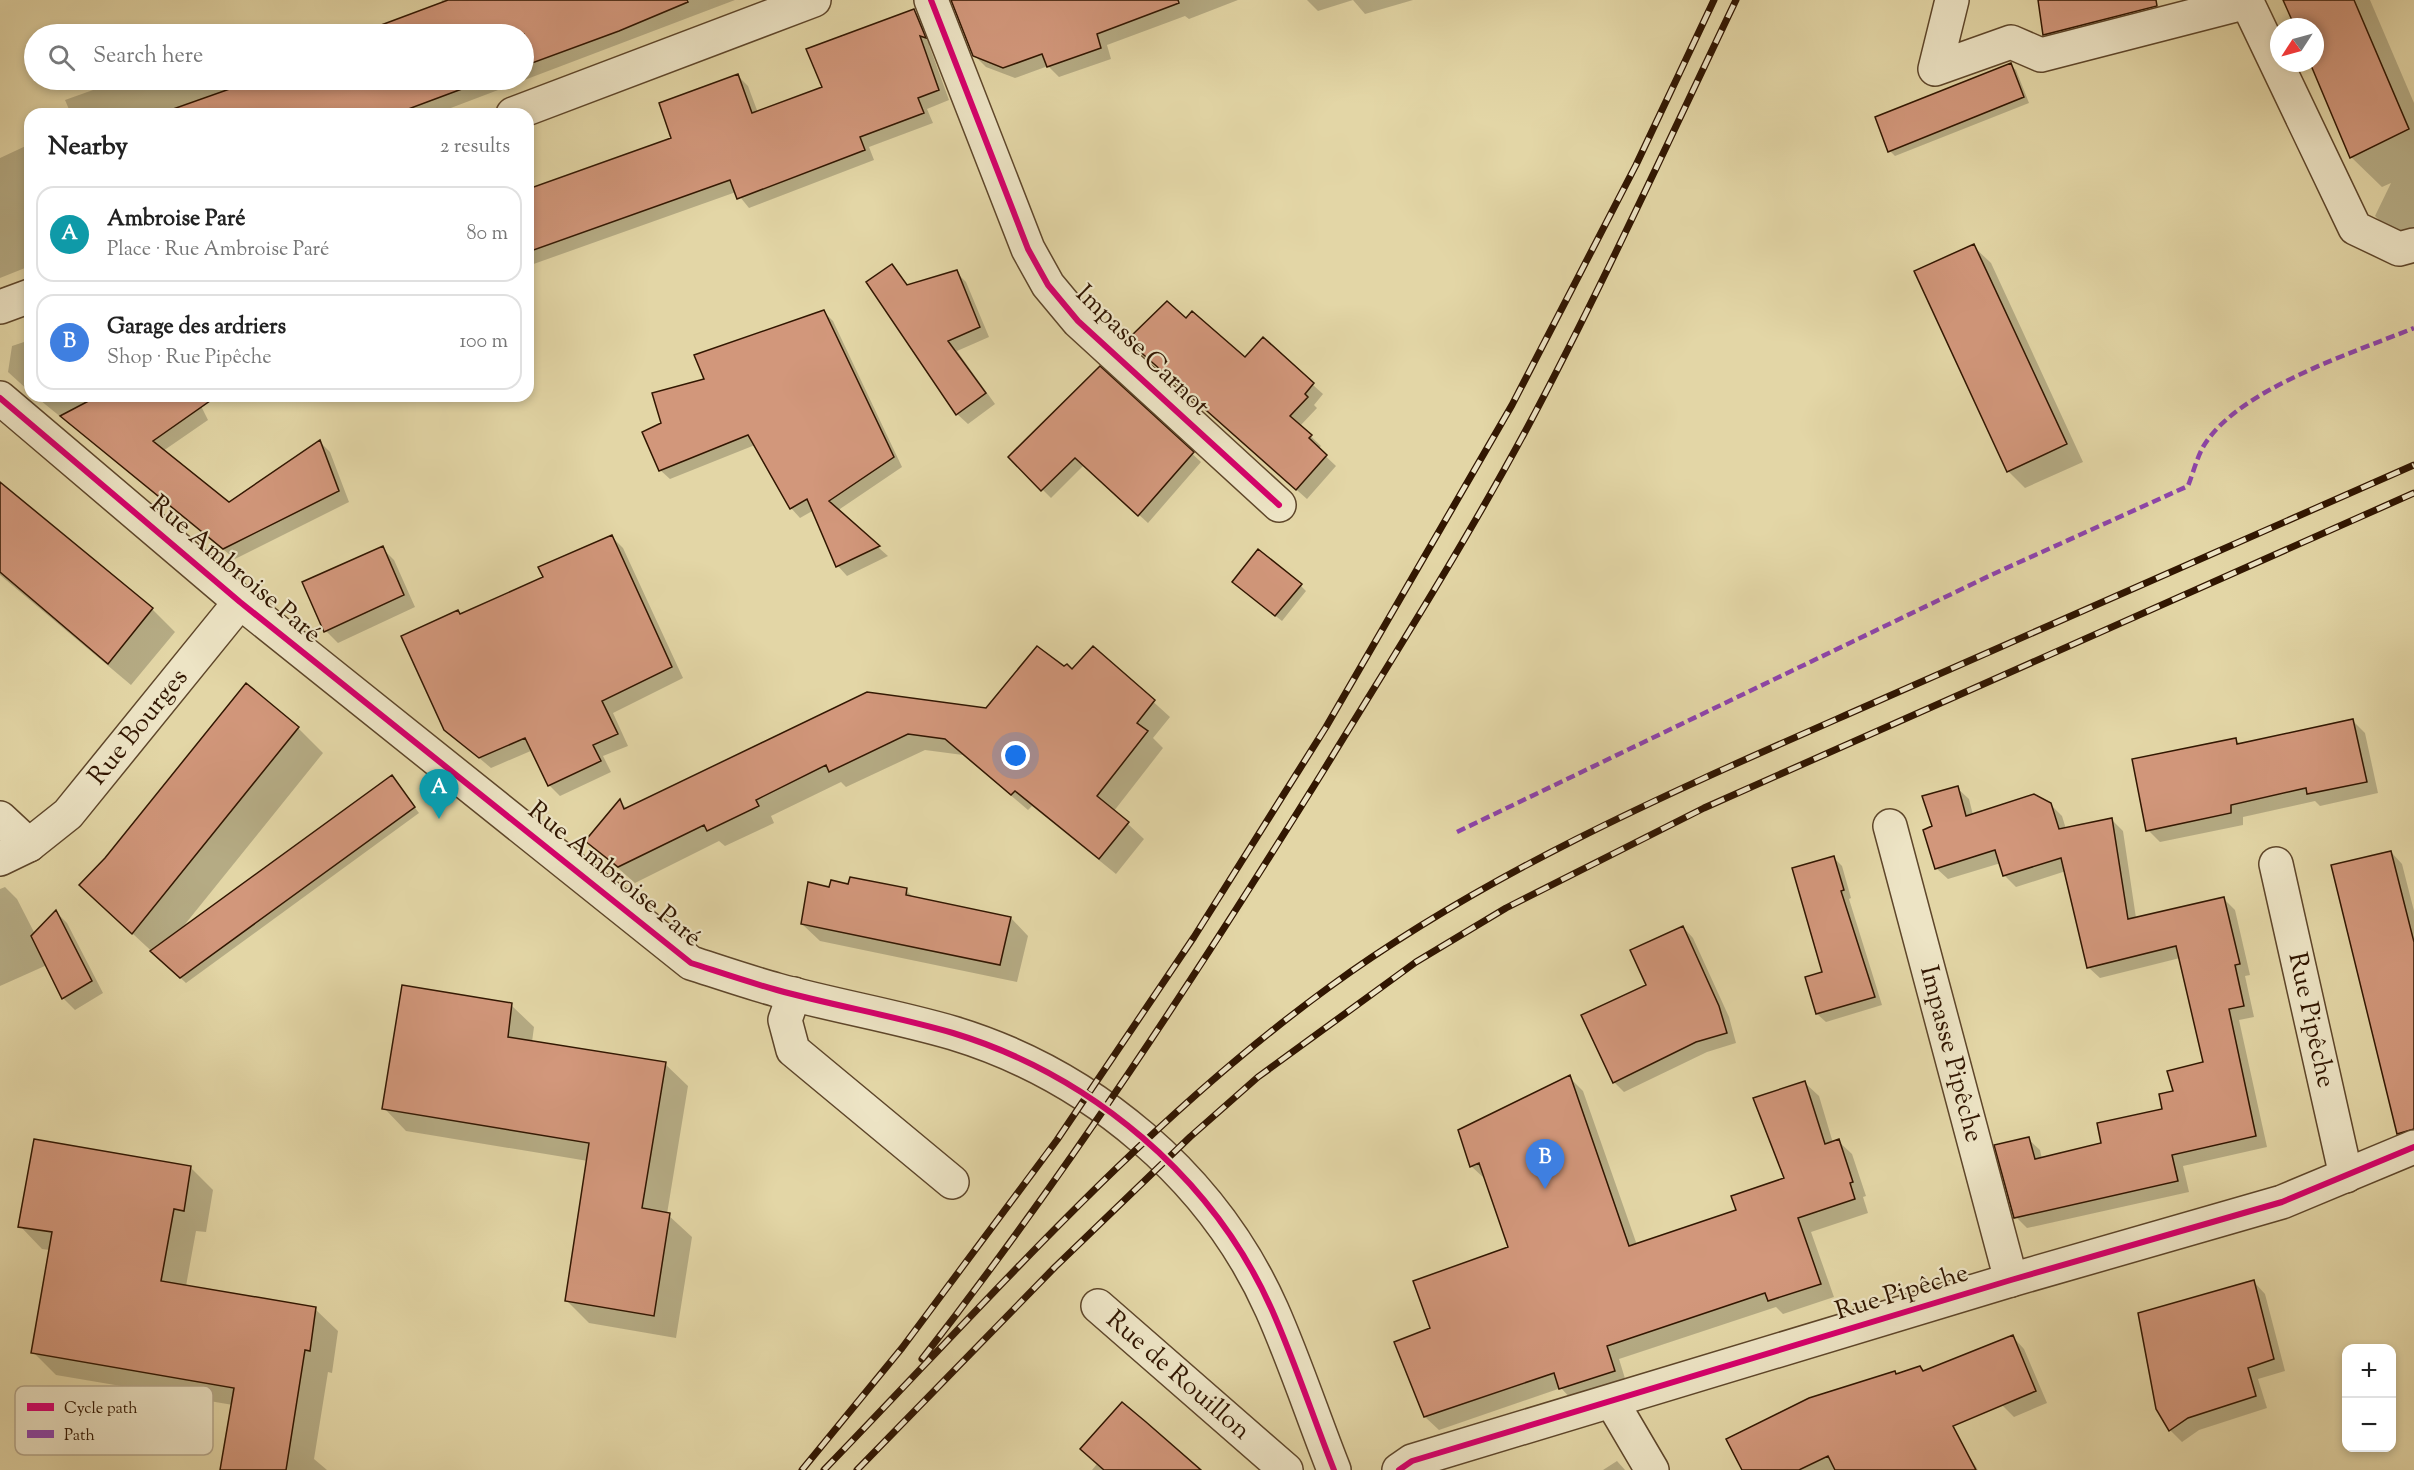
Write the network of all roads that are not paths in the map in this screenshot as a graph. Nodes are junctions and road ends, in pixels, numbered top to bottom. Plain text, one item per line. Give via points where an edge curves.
1 (814, 0) edge
2 (931, 0) edge
3 (1952, 0) edge
4 (529, 108) edge
5 (2414, 244) edge
6 (24, 298) edge
7 (0, 307) edge
8 (0, 398) edge
9 (1279, 505) dead end
10 (240, 602) junction
11 (0, 818) edge
12 (1890, 826) dead end
13 (29, 845) junction
14 (0, 860) edge
15 (2276, 864) dead end
16 (794, 994) junction
17 (2414, 1147) edge
18 (2346, 1176) junction
19 (952, 1182) dead end
20 (2012, 1280) junction
21 (1098, 1306) dead end
22 (1612, 1401) junction
23 (1286, 1470) edge
24 (1334, 1470) edge
25 (1399, 1470) edge
26 (1652, 1470) edge

1 - 4 street
2 - 9 street, Impasse Carnot via 1028,249 1048,285 1078,321
3 - 5 street via 1935,69 2011,42 2041,55 2247,2 2355,228 2399,249
6 - 7 street
8 - 10 street, Rue Ambroise Paré
10 - 13 street, Rue Bourges via 68,814
10 - 16 street, Rue Ambroise Paré via 691,963
11 - 13 street
12 - 20 street, Impasse Pipêche
13 - 14 street, Rue Bourges
15 - 18 street, Rue Pipêche
16 - 19 street via 784,1020 793,1050
16 - 24 street, Rue Ambroise Paré via 954,1034 1052,1076 1129,1124 1191,1187 1223,1226 1250,1269 1272,1309
17 - 18 street, Rue Pipêche
18 - 20 street, Rue Pipêche via 2282,1202
20 - 22 street, Rue Pipêche
21 - 23 street, Rue de Rouillon
22 - 25 street, Rue Pipêche via 1412,1461
22 - 26 street

